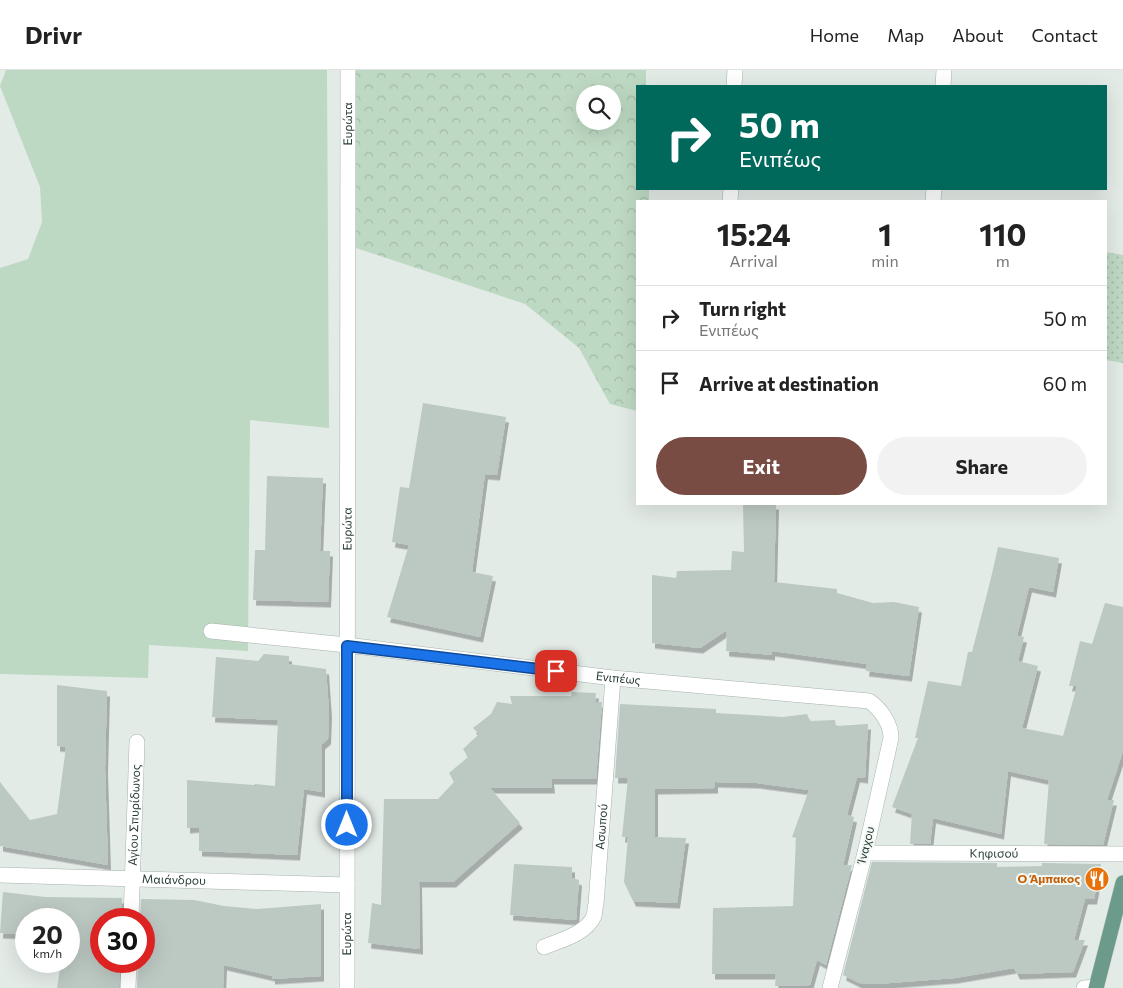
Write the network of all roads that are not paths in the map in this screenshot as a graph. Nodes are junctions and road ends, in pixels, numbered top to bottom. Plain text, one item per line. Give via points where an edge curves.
1 (348, 70) edge
2 (734, 70) edge
3 (944, 70) edge
4 (734, 85) edge
5 (943, 85) edge
6 (211, 632) dead end
7 (347, 646) junction
8 (613, 678) junction
9 (876, 706) joint
10 (137, 742) dead end
11 (865, 853) junction
12 (1123, 854) edge
13 (0, 875) edge
14 (132, 880) junction
15 (347, 885) junction
16 (1123, 885) edge
17 (131, 908) edge
18 (544, 947) dead end
19 (129, 973) edge
20 (128, 988) edge
21 (347, 988) edge
22 (830, 988) edge
23 (1092, 988) edge

1 - 7 street, Ευρώτα
2 - 4 street
3 - 5 street
6 - 7 street, Ενιπέως
7 - 8 street, Ενιπέως
7 - 15 street, Ευρώτα
8 - 9 street, Ενιπέως via 869,702
8 - 18 street, Ασωπού via 594,916 585,928
9 - 11 street, Ίναχου via 888,722 891,738
10 - 14 street, Αγίου Σπυρίδωνος
11 - 12 street, Κηφισού
11 - 22 street, Ίναχου
13 - 14 street, Μαιάνδρου
14 - 15 street, Μαιάνδρου
14 - 17 street, Αγίου Σπυρίδωνος
15 - 21 street, Ευρώτα
16 - 23 main road
19 - 20 street

